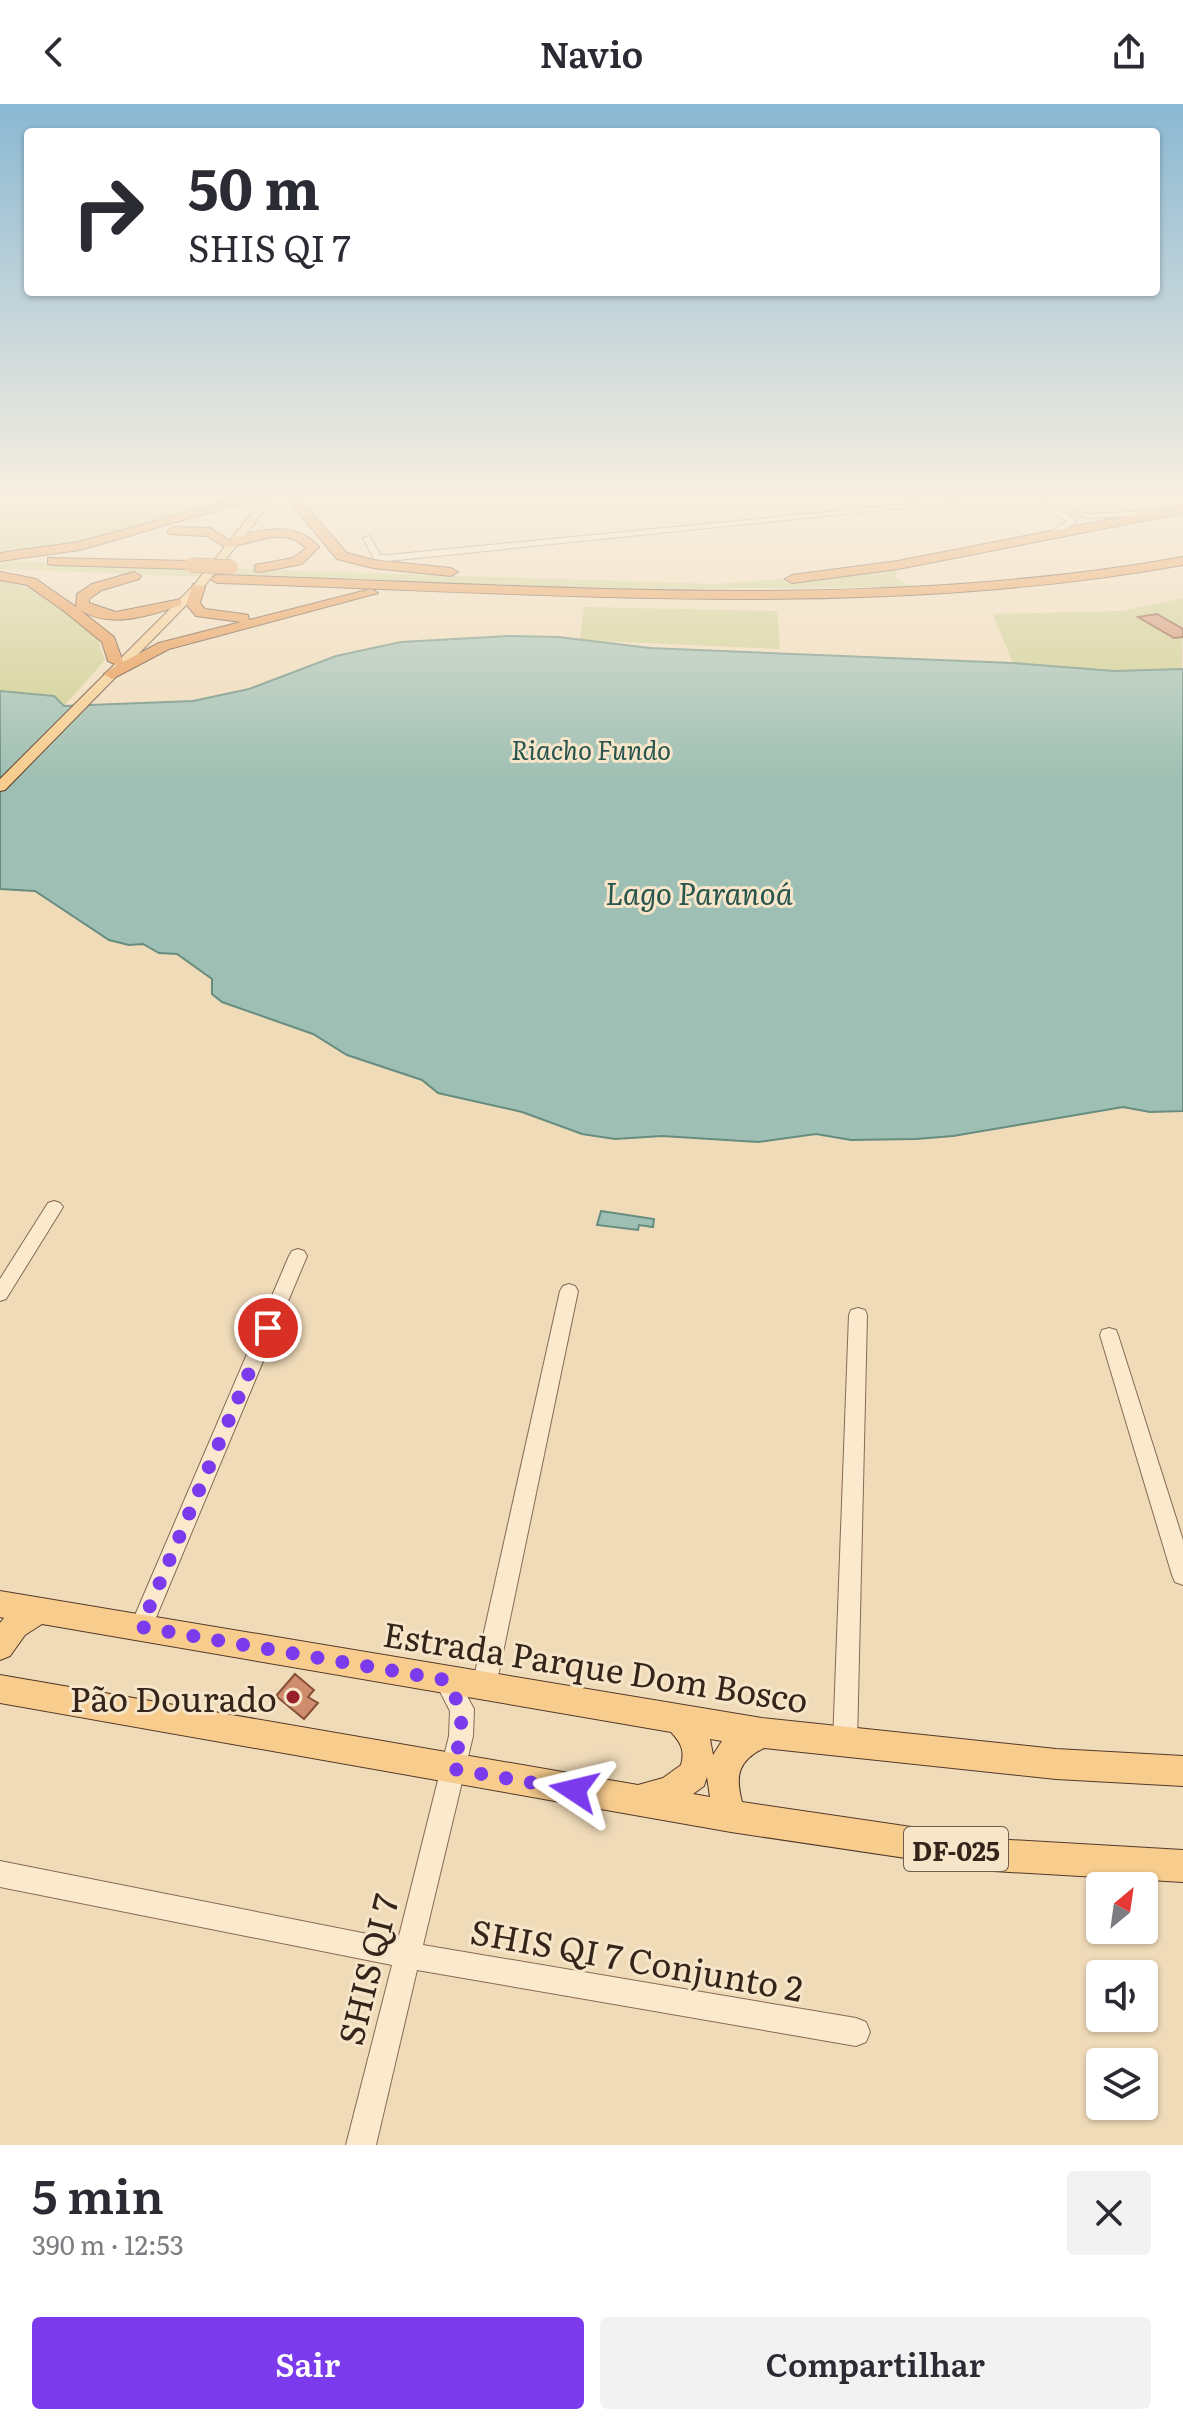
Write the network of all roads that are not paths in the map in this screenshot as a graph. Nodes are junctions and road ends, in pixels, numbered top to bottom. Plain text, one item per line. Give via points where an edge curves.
1 (45, 591) edge
2 (88, 591) edge
3 (185, 591) edge
4 (194, 591) edge
5 (197, 591) edge
6 (282, 591) edge
7 (392, 591) edge
8 (602, 591) edge
9 (834, 591) edge
10 (176, 602) junction
11 (114, 668) junction
12 (83, 699) junction
13 (0, 776) edge
14 (0, 787) edge
15 (54, 1207) dead end
16 (298, 1256) dead end
17 (569, 1291) dead end
18 (0, 1294) edge
19 (858, 1315) dead end
20 (1109, 1335) dead end
21 (1183, 1575) edge
22 (0, 1604) edge
23 (39, 1611) junction
24 (141, 1627) junction
25 (0, 1646) edge
26 (446, 1680) junction
27 (484, 1686) junction
28 (0, 1689) edge
29 (680, 1720) junction
30 (762, 1733) junction
31 (845, 1743) junction
32 (442, 1767) junction
33 (1183, 1771) edge
34 (635, 1800) junction
35 (731, 1816) junction
36 (1183, 1866) edge
37 (0, 1874) edge
38 (406, 1955) junction
39 (856, 2032) dead end
40 (361, 2145) edge

1 - 11 highway via 109,640
2 - 10 highway via 82,605 99,614 143,612
3 - 10 main road
4 - 11 main road
5 - 6 highway via 193,604 208,616 253,617 286,603
7 - 11 highway via 164,646
8 - 9 highway
10 - 11 main road
11 - 12 main road
12 - 13 main road
12 - 14 main road
15 - 18 street
16 - 24 street
17 - 27 street
19 - 31 street
20 - 21 street
22 - 23 main road, Estrada Parque Dom Bosco
23 - 24 main road, Estrada Parque Dom Bosco
23 - 25 main road via 15,1626
24 - 26 main road, Estrada Parque Dom Bosco
26 - 27 main road, Estrada Parque Dom Bosco
26 - 32 street, SHIS QI 7 via 462,1709 461,1736
27 - 29 main road, Estrada Parque Dom Bosco
28 - 32 main road, DF-025
29 - 30 main road, Estrada Parque Dom Bosco
29 - 34 main road via 694,1733 699,1748 693,1775 670,1792
30 - 31 main road, Estrada Parque Dom Bosco
30 - 35 main road via 737,1745 725,1760 723,1791
31 - 33 main road, Estrada Parque Dom Bosco
32 - 34 main road, DF-025
32 - 38 street, SHIS QI 7 via 443,1810
34 - 35 main road, DF-025
35 - 36 main road, DF-025 via 993,1855
37 - 38 street, SHIS QI 7 Conjunto 2
38 - 39 street, SHIS QI 7 Conjunto 2
38 - 40 street, SHIS QI 7

